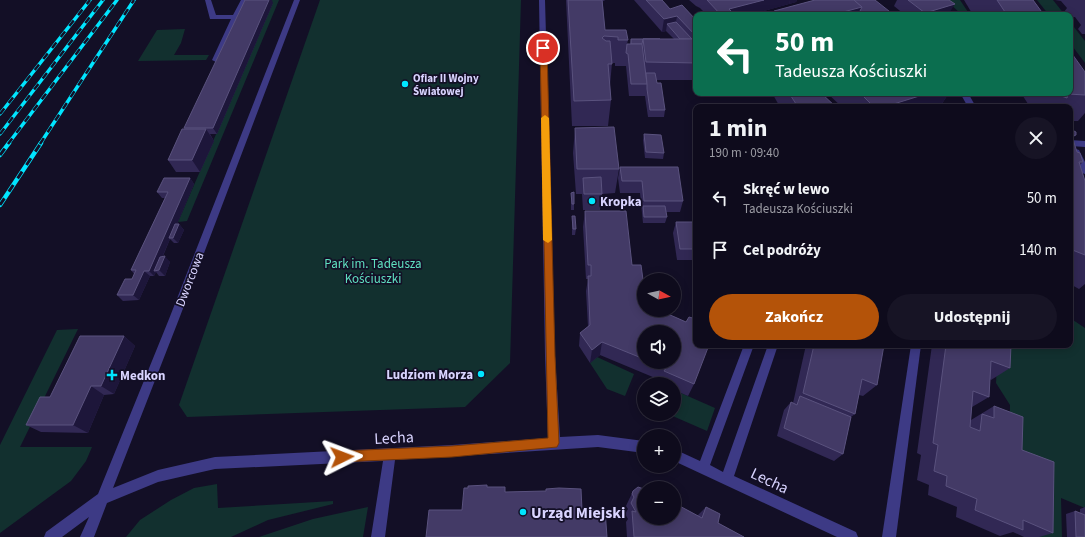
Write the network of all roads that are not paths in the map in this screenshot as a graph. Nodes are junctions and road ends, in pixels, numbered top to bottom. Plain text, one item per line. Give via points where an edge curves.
1 (208, 0) edge
2 (244, 0) edge
3 (297, 0) edge
4 (542, 0) edge
5 (236, 17) junction
6 (216, 60) edge
7 (1073, 143) edge
8 (1085, 144) edge
9 (1073, 147) edge
10 (1085, 171) edge
11 (748, 348) edge
12 (772, 348) edge
13 (916, 348) edge
14 (554, 443) junction
15 (637, 446) edge
16 (390, 455) junction
17 (681, 458) edge
18 (703, 468) junction
19 (727, 479) junction
20 (103, 498) junction
21 (51, 537) edge
22 (87, 537) edge
23 (378, 537) edge
24 (851, 537) edge
25 (889, 537) edge

1 - 5 street via 213,18
2 - 5 street
3 - 20 street, Dworcowa
4 - 14 street
5 - 6 street
7 - 8 street
9 - 10 street
11 - 18 street
12 - 19 street
13 - 25 street
14 - 15 street, Lecha via 598,441
14 - 16 street, Lecha
16 - 20 street, Lecha via 215,463 158,476
16 - 23 street
17 - 18 street, Lecha
18 - 19 street, Lecha
19 - 24 street, Lecha
20 - 21 street
20 - 22 street, Dworcowa

